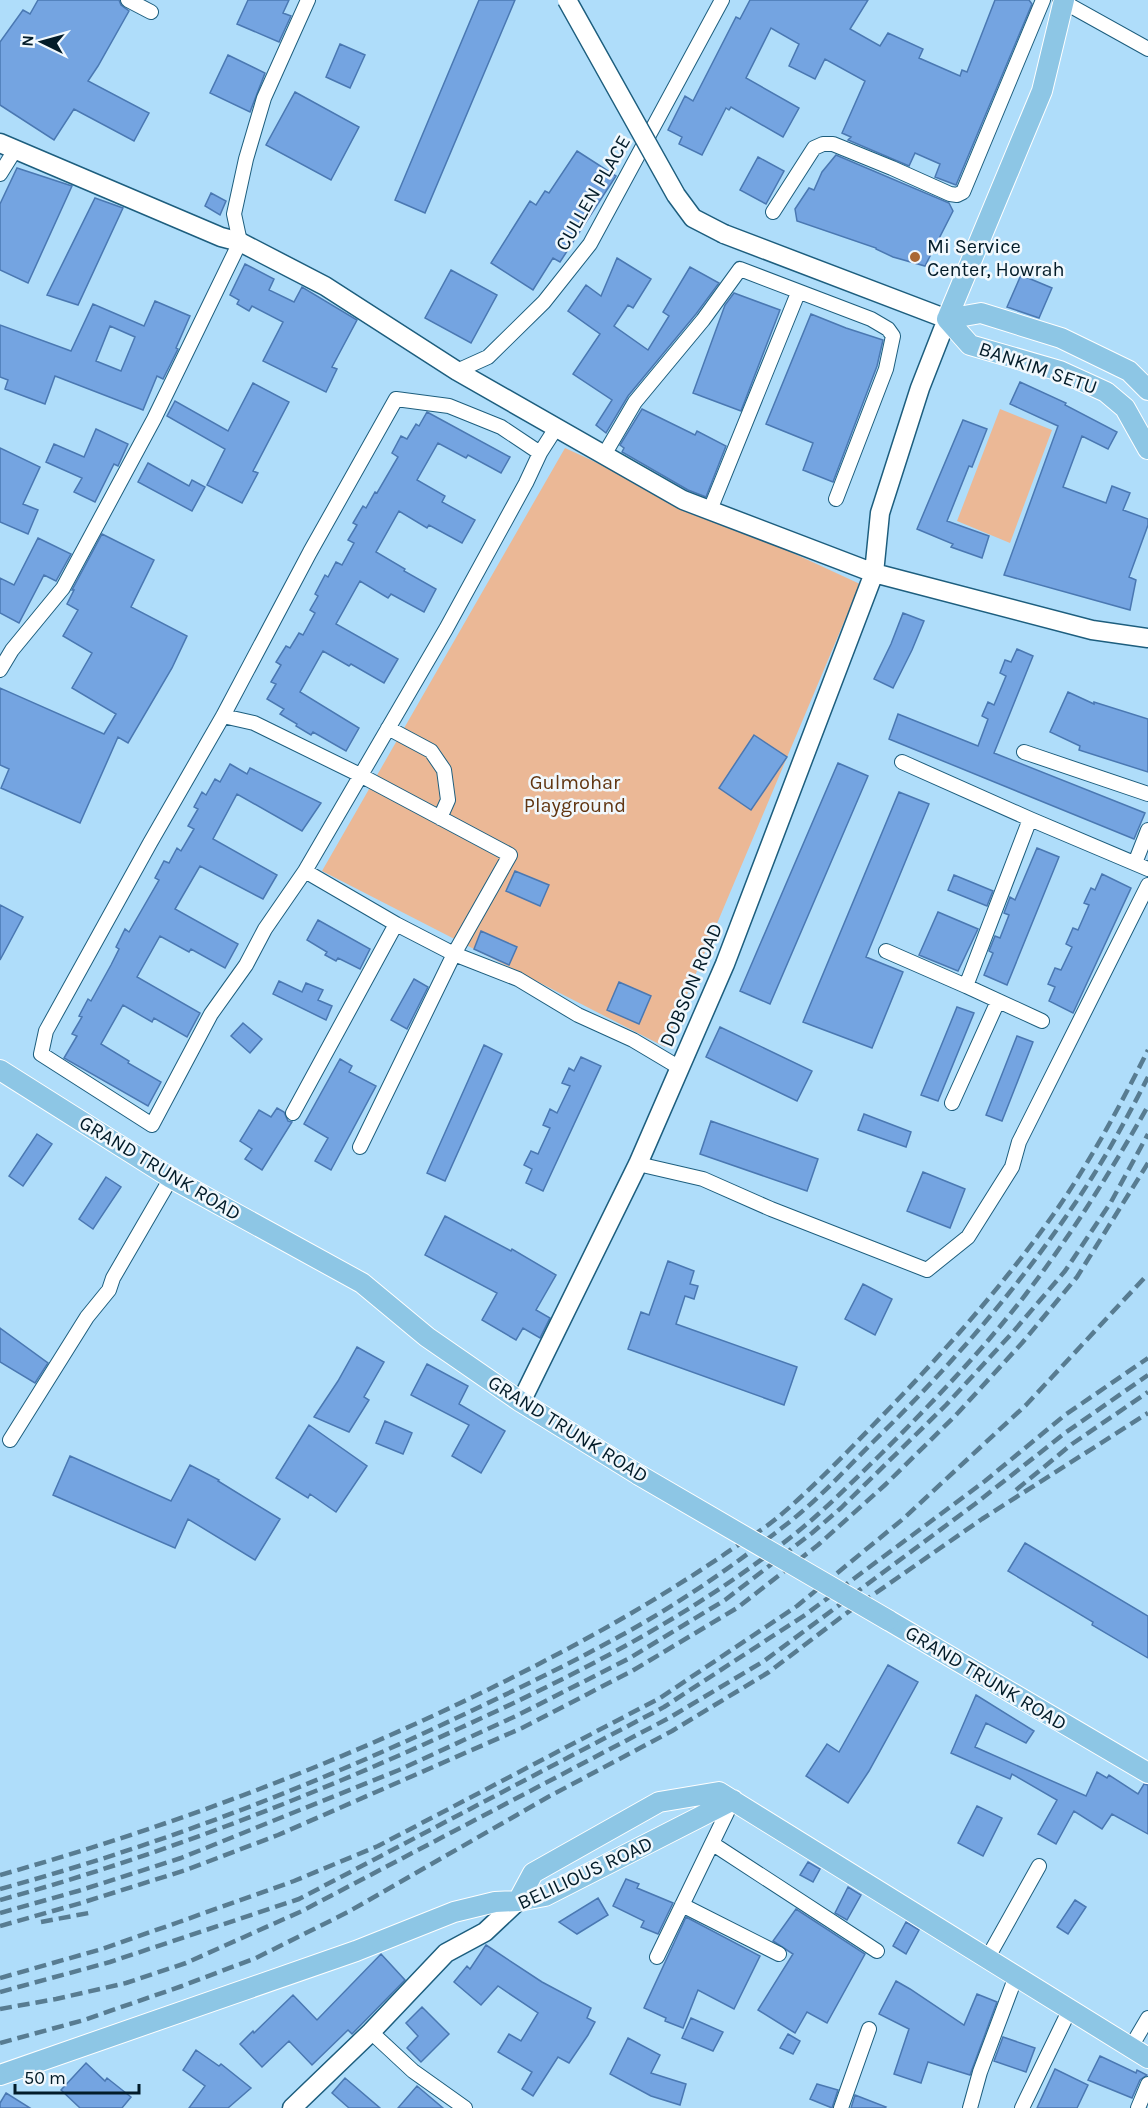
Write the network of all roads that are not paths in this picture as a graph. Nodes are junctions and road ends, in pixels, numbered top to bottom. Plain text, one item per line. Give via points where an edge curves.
1 (128, 0) edge
2 (308, 0) edge
3 (567, 0) edge
4 (722, 0) edge
5 (1043, 0) edge
6 (1062, 0) edge
7 (151, 12) dead end
8 (1148, 49) edge
9 (7, 147) edge
10 (0, 174) edge
11 (773, 212) dead end
12 (240, 242) junction
13 (798, 292) junction
14 (947, 319) junction
15 (458, 372) junction
16 (1148, 390) edge
17 (556, 428) junction
18 (1148, 448) edge
19 (540, 453) junction
20 (604, 455) junction
21 (836, 499) dead end
22 (710, 510) junction
23 (874, 573) junction
24 (1148, 638) edge
25 (0, 670) edge
26 (224, 716) junction
27 (388, 728) junction
28 (1024, 752) dead end
29 (902, 762) dead end
30 (360, 776) junction
31 (1148, 794) edge
32 (440, 818) junction
33 (1030, 819) junction
34 (1148, 830) edge
35 (1141, 866) edge
36 (305, 871) junction
37 (1148, 885) edge
38 (396, 924) junction
39 (886, 951) dead end
40 (454, 954) junction
41 (966, 986) junction
42 (998, 1001) junction
43 (1042, 1021) dead end
44 (680, 1068) junction
45 (0, 1070) edge
46 (952, 1103) dead end
47 (293, 1113) dead end
48 (360, 1147) dead end
49 (638, 1164) junction
50 (171, 1178) junction
51 (521, 1402) junction
52 (10, 1440) dead end
53 (1148, 1773) edge
54 (733, 1800) junction
55 (713, 1844) junction
56 (1039, 1866) dead end
57 (518, 1901) junction
58 (682, 1905) junction
59 (877, 1951) dead end
60 (779, 1954) dead end
61 (657, 1957) dead end
62 (987, 1959) junction
63 (1016, 1976) junction
64 (1070, 2009) junction
65 (1148, 2018) edge
66 (869, 2029) dead end
67 (371, 2032) junction
68 (1140, 2052) edge
69 (0, 2075) edge
70 (1148, 2084) edge
71 (292, 2108) edge
72 (465, 2108) edge
73 (841, 2108) edge
74 (970, 2108) edge
75 (1022, 2108) edge
76 (1138, 2108) edge

1 - 7 street
2 - 12 street via 264,98 246,159 234,214
3 - 14 main road, bridge via 676,195 693,218 724,234
4 - 15 street, CULLEN PLACE via 590,244 544,302 488,357
5 - 11 street via 963,192 950,194 833,144 823,144 814,148
6 - 8 street
6 - 14 main road via 1042,91
9 - 10 street
9 - 12 main road
12 - 15 main road via 325,286
12 - 25 street via 154,419 63,588
13 - 20 street via 740,269 635,402
13 - 21 street via 871,319 893,336 886,369
13 - 22 street
14 - 16 main road, BANKIM SETU via 981,314 1061,338 1129,371
14 - 18 main road, BANKIM SETU via 970,345 1060,371 1106,392 1125,408
14 - 23 main road, DOBSON ROAD via 880,513
15 - 17 main road
17 - 19 street
17 - 20 main road
19 - 26 street via 501,427 449,406 396,399
19 - 27 street via 481,566
20 - 22 main road via 683,500
22 - 23 main road
23 - 24 main road via 1092,630
23 - 44 main road, DOBSON ROAD via 725,964
26 - 30 street via 254,723
26 - 36 street via 46,1031 41,1054 152,1125 211,1014
27 - 30 street
27 - 32 street via 431,751 444,770 448,800
28 - 31 street
29 - 33 street
30 - 32 street
30 - 36 street
32 - 40 street via 510,855
33 - 35 street
33 - 41 street
34 - 35 street
36 - 38 street
37 - 49 street via 1019,1142 1012,1167 968,1237 927,1270 702,1179
38 - 40 street
38 - 47 street
39 - 41 street
40 - 44 street via 518,979
40 - 48 street
41 - 42 street
42 - 43 street
42 - 46 street
44 - 49 main road, DOBSON ROAD
45 - 50 main road, GRAND TRUNK ROAD
49 - 51 main road, DOBSON ROAD
50 - 51 main road, GRAND TRUNK ROAD via 362,1283 427,1337
50 - 52 street via 109,1290 87,1317
51 - 53 main road, GRAND TRUNK ROAD, bridge
54 - 55 street
54 - 57 main road, BELILIOUS ROAD via 545,1896
54 - 57 main road via 718,1792 659,1802 533,1873
54 - 62 main road
55 - 58 street
55 - 59 street
56 - 62 street
57 - 67 main road, BELILIOUS ROAD via 485,1932 446,1953
57 - 69 main road via 454,1912 356,1951
58 - 60 street
58 - 61 street
62 - 63 main road
63 - 64 main road
63 - 74 street
64 - 68 main road
64 - 75 street
65 - 68 street
66 - 73 street
67 - 71 main road, BELILIOUS ROAD
67 - 72 street via 413,2071
70 - 76 street

